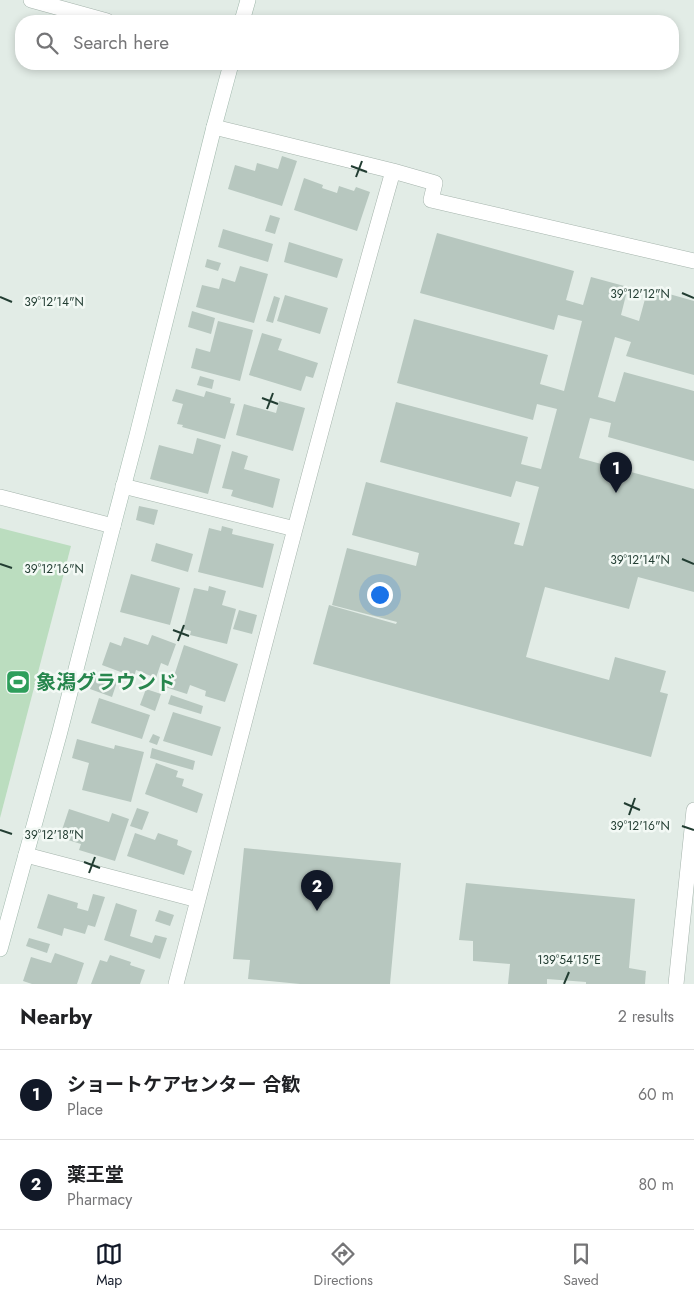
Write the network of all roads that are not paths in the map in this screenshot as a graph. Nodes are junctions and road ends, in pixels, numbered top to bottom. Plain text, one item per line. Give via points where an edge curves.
1 (31, 0) edge
2 (248, 0) edge
3 (85, 15) edge
4 (244, 15) edge
5 (229, 70) edge
6 (214, 127) junction
7 (393, 171) junction
8 (694, 261) edge
9 (123, 486) junction
10 (0, 497) edge
11 (112, 526) junction
12 (295, 529) junction
13 (694, 810) edge
14 (26, 855) junction
15 (198, 900) junction
16 (0, 949) edge
17 (176, 984) edge
18 (676, 984) edge

1 - 3 street
2 - 4 street
5 - 6 street
6 - 7 street
6 - 9 street
7 - 8 street via 435,183 431,200
7 - 12 street
9 - 11 street
9 - 12 street
10 - 11 street
11 - 14 street
12 - 15 street
13 - 18 street
14 - 15 street
14 - 16 street
15 - 17 street

